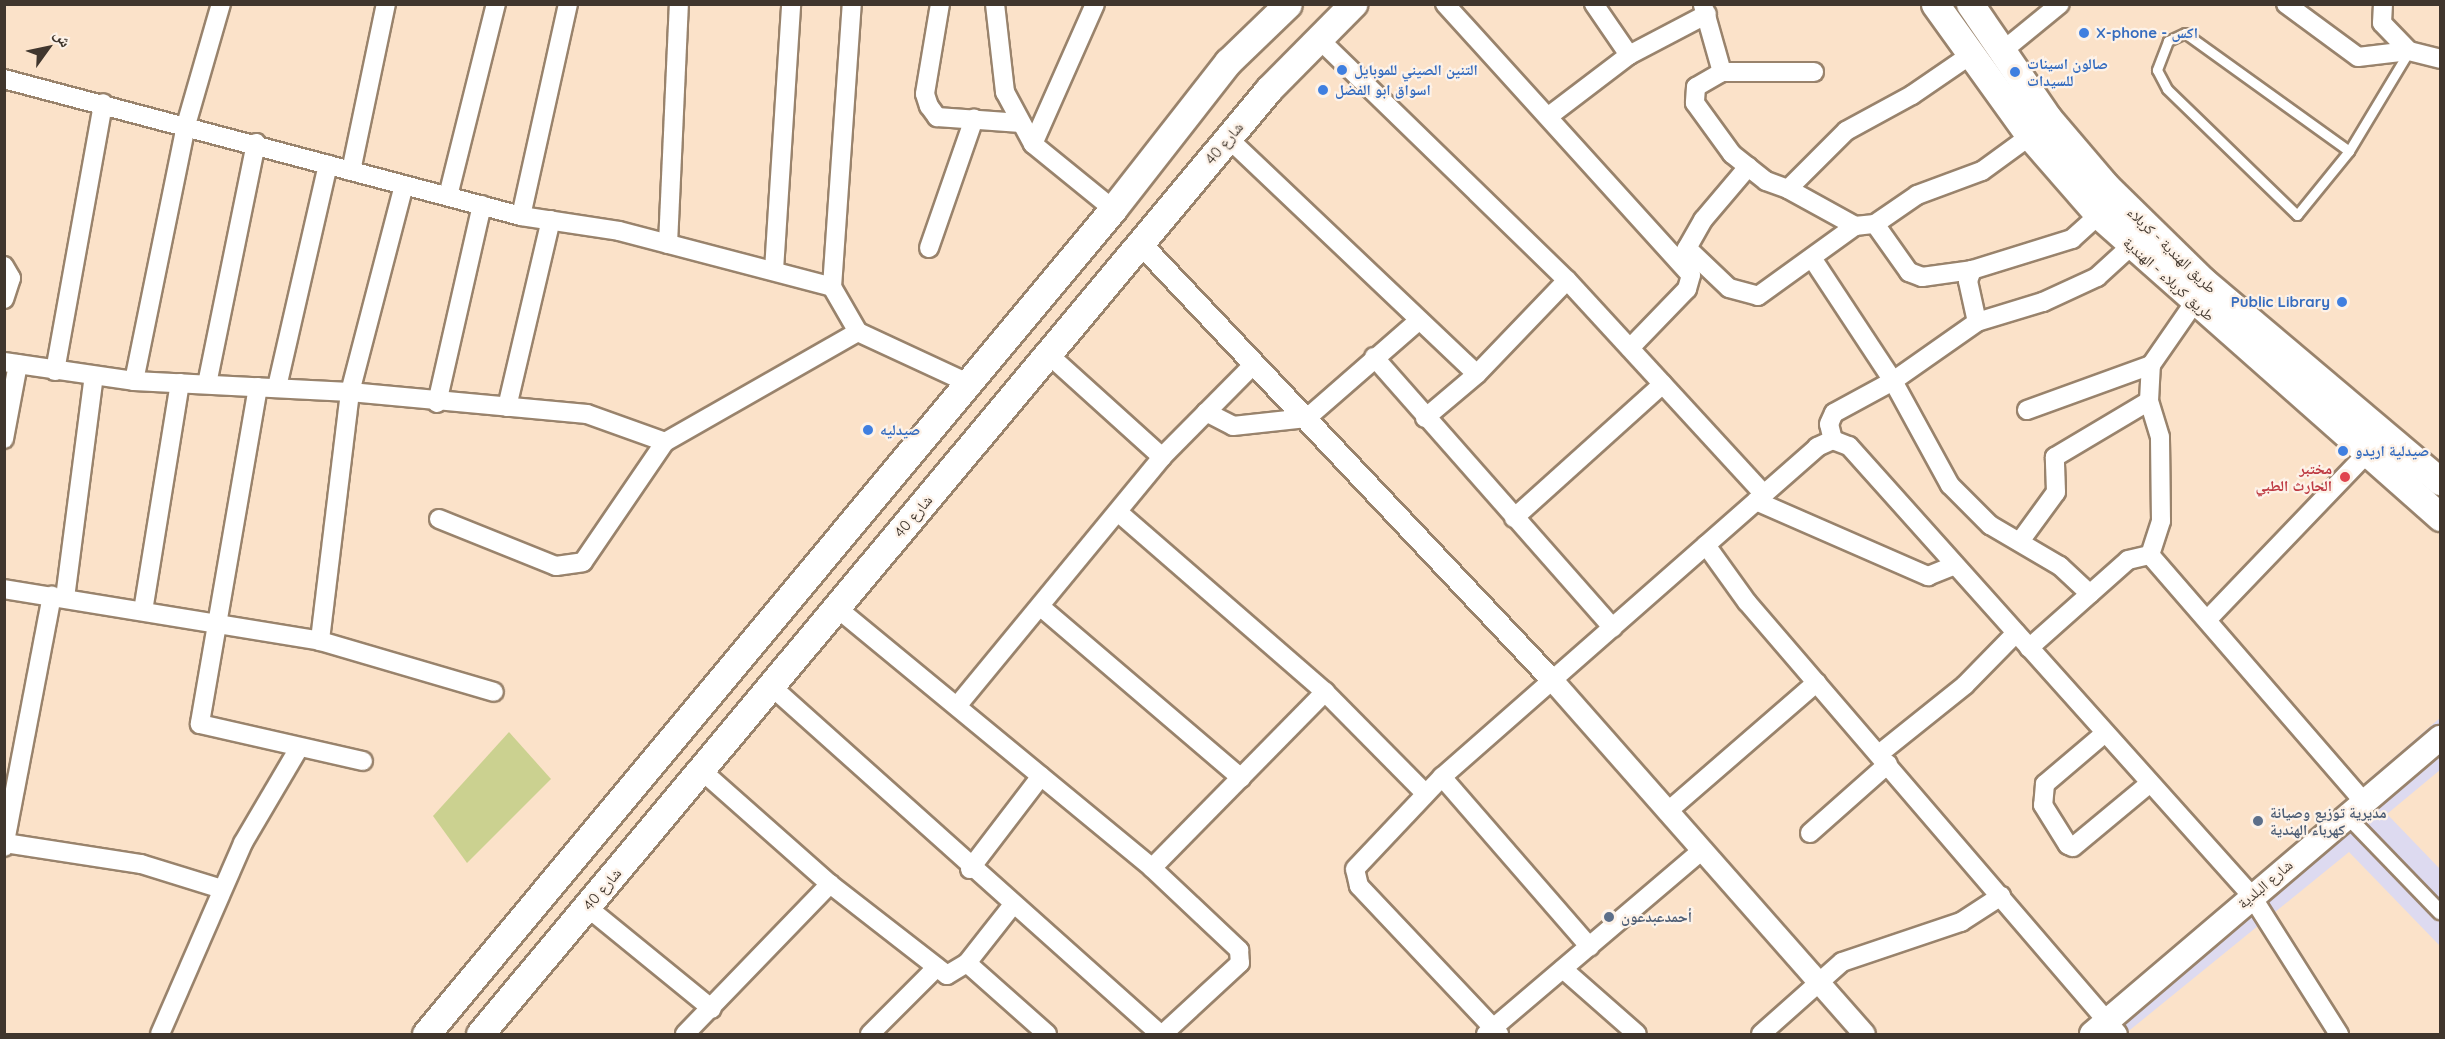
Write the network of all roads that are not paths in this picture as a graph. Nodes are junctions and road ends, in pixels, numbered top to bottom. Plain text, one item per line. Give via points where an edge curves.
1 (221, 4) edge
2 (386, 4) edge
3 (496, 4) edge
4 (568, 4) edge
5 (679, 4) edge
6 (791, 4) edge
7 (852, 4) edge
8 (940, 4) edge
9 (995, 4) edge
10 (1095, 4) edge
11 (1288, 4) edge
12 (1353, 4) edge
13 (1445, 4) edge
14 (1594, 4) edge
15 (1935, 4) edge
16 (1970, 4) edge
17 (2060, 4) edge
18 (2286, 4) edge
19 (2383, 4) edge
20 (1705, 9) edge
21 (1319, 39) junction
22 (2409, 51) junction
23 (2000, 53) junction
24 (1629, 55) junction
25 (1969, 56) junction
26 (2440, 59) edge
27 (1722, 72) junction
28 (1814, 72) dead end
29 (4, 79) edge
30 (103, 103) junction
31 (1549, 116) junction
32 (974, 119) junction
33 (1021, 123) junction
34 (186, 125) junction
35 (2031, 136) junction
36 (1228, 138) junction
37 (256, 143) junction
38 (1033, 144) junction
39 (2349, 151) junction
40 (328, 165) junction
41 (1748, 167) junction
42 (351, 171) junction
43 (404, 185) junction
44 (1788, 189) junction
45 (448, 196) junction
46 (482, 205) junction
47 (1113, 209) junction
48 (2099, 215) junction
49 (521, 216) junction
50 (551, 220) junction
51 (1875, 224) junction
52 (1855, 226) junction
53 (668, 243) junction
54 (1140, 243) junction
55 (2131, 246) junction
56 (929, 248) dead end
57 (1683, 255) junction
58 (1812, 258) junction
59 (4, 266) edge
60 (774, 270) junction
61 (1972, 270) junction
62 (1567, 280) junction
63 (832, 287) junction
64 (4, 299) edge
65 (2194, 303) junction
66 (1418, 321) junction
67 (1977, 322) junction
68 (858, 332) junction
69 (1630, 348) junction
70 (1048, 354) junction
71 (1374, 357) junction
72 (11, 363) edge
73 (1254, 364) junction
74 (2151, 365) junction
75 (55, 371) junction
76 (1477, 374) junction
77 (94, 376) junction
78 (134, 381) junction
79 (1893, 381) junction
80 (180, 383) junction
81 (968, 383) junction
82 (207, 384) junction
83 (1663, 384) junction
84 (268, 387) junction
85 (350, 392) junction
86 (2149, 401) junction
87 (437, 403) junction
88 (507, 407) junction
89 (2026, 410) dead end
90 (1206, 412) junction
91 (1307, 418) junction
92 (1425, 418) junction
93 (4, 440) edge
94 (1833, 440) junction
95 (665, 442) junction
96 (2366, 454) junction
97 (1162, 457) junction
98 (2437, 471) edge
99 (1760, 497) junction
100 (1118, 512) junction
101 (2440, 517) edge
102 (1514, 518) junction
103 (439, 519) dead end
104 (2021, 540) junction
105 (1706, 545) junction
106 (2150, 555) junction
107 (1955, 565) junction
108 (4, 589) edge
109 (2090, 594) junction
110 (58, 597) junction
111 (837, 608) junction
112 (1042, 608) junction
113 (143, 612) junction
114 (2208, 620) junction
115 (217, 624) junction
116 (1613, 628) junction
117 (2016, 633) junction
118 (320, 641) junction
119 (2029, 648) junction
120 (1553, 681) junction
121 (1816, 682) junction
122 (771, 686) junction
123 (494, 692) dead end
124 (1325, 693) junction
125 (957, 706) junction
126 (2105, 733) junction
127 (2440, 738) edge
128 (299, 747) junction
129 (1883, 759) junction
130 (363, 761) dead end
131 (701, 770) junction
132 (1041, 776) junction
133 (1442, 777) junction
134 (1241, 778) junction
135 (2150, 783) junction
136 (1425, 793) junction
137 (2356, 809) junction
138 (1667, 812) junction
139 (1810, 833) dead end
140 (5, 845) edge
141 (1699, 853) junction
142 (1152, 868) junction
143 (970, 869) junction
144 (830, 884) junction
145 (222, 889) junction
146 (2251, 895) junction
147 (2001, 896) junction
148 (587, 907) junction
149 (1011, 907) junction
150 (2440, 912) edge
151 (507, 937) junction
152 (1590, 947) junction
153 (967, 963) junction
154 (540, 964) junction
155 (1563, 969) junction
156 (934, 970) junction
157 (1818, 982) junction
158 (712, 1009) junction
159 (434, 1025) edge
160 (2106, 1030) edge
161 (1492, 1032) edge
162 (159, 1035) edge
163 (466, 1035) edge
164 (480, 1035) edge
165 (685, 1035) edge
166 (870, 1035) edge
167 (1047, 1035) edge
168 (1161, 1035) edge
169 (1637, 1035) edge
170 (1761, 1035) edge
171 (1864, 1035) edge
172 (2339, 1035) edge

1 - 34 street
2 - 42 street
3 - 45 street
4 - 49 street
5 - 53 street
6 - 60 street
7 - 63 street
8 - 32 street via 925,94 937,117
9 - 33 street via 1005,92
10 - 38 street
11 - 47 main road via 1228,62
12 - 21 main road, شارع 40
13 - 31 street
14 - 24 street
15 - 25 main road, طريق كربلاء - الهندية
16 - 23 main road, طريق الهندية - كربلاء
17 - 23 street
18 - 22 street via 2358,57
19 - 22 street via 2382,23
20 - 24 street
20 - 27 street
21 - 36 main road, شارع 40
21 - 62 street
22 - 26 street
22 - 39 lane
23 - 98 main road, طريق الهندية - كربلاء via 2105,185 2203,281
24 - 31 street
25 - 35 main road, طريق كربلاء - الهندية
25 - 44 street via 1846,131
27 - 28 street
27 - 41 street via 1696,87 1695,103 1710,129
29 - 30 street
30 - 34 street
30 - 75 street
31 - 57 street
32 - 33 street
32 - 56 street
33 - 38 street
34 - 37 street
34 - 78 street
35 - 48 main road, طريق كربلاء - الهندية
35 - 51 street via 1982,171 1917,195
36 - 54 main road, شارع 40
36 - 66 street
37 - 40 street
37 - 82 street
38 - 47 street
39 - 39 lane via 2185,33 2168,41 2157,70 2167,89 2297,215
40 - 42 street
40 - 84 street
41 - 44 street
41 - 57 street via 1703,220
42 - 43 street
43 - 45 street
43 - 85 street
44 - 52 street
45 - 46 street
46 - 49 street
46 - 87 street
47 - 81 main road
48 - 55 main road, طريق كربلاء - الهندية
48 - 61 street via 2072,239
49 - 50 street
50 - 53 street
50 - 88 street
51 - 52 street
51 - 61 street via 1909,272 1922,278
52 - 58 street
53 - 60 street
54 - 70 main road, شارع 40
54 - 73 street
55 - 65 main road, طريق كربلاء - الهندية
55 - 67 street via 2097,277 2043,302
57 - 58 street via 1729,288 1758,296
57 - 69 street via 1690,275 1687,289
58 - 79 street
59 - 64 street via 11,278
60 - 63 street
61 - 67 street via 1968,281
62 - 69 street
62 - 76 street
63 - 68 street
65 - 74 street
65 - 96 main road, طريق كربلاء - الهندية
66 - 71 street
66 - 76 street
67 - 79 street
68 - 81 street
68 - 95 street
69 - 83 street
70 - 97 street
70 - 111 main road, شارع 40
71 - 91 street
71 - 92 street
72 - 75 street
72 - 93 street
73 - 90 street
73 - 91 street
74 - 86 street
74 - 89 street
75 - 77 street
76 - 92 street
77 - 78 street
77 - 110 street
78 - 80 street
79 - 94 street via 1834,413 1829,424
79 - 104 street via 1950,485 1990,525
80 - 82 street
80 - 113 street
81 - 151 main road
82 - 84 street
83 - 99 street
83 - 102 street
84 - 85 street
84 - 115 street
85 - 87 street
85 - 118 street
86 - 104 street via 2055,457 2056,492
86 - 106 street via 2160,438 2161,521
87 - 88 street
88 - 95 street via 587,414
90 - 91 street via 1233,426
90 - 97 street
91 - 120 street
92 - 102 street
94 - 99 street via 1817,447
94 - 107 street via 1849,446
95 - 103 street via 583,562 556,566
96 - 101 main road, طريق كربلاء - الهندية
96 - 114 street
97 - 100 street
99 - 105 street
99 - 107 street via 1928,576
100 - 112 street
100 - 124 street
102 - 116 street
104 - 109 street
105 - 116 street
105 - 121 street
106 - 109 street via 2128,560
106 - 114 street
107 - 117 street
108 - 110 street
109 - 119 street
110 - 113 street
110 - 140 street
111 - 122 main road, شارع 40
111 - 125 street
112 - 125 street
112 - 134 street
113 - 115 street
114 - 137 street
115 - 118 street
115 - 128 street via 200,724
116 - 120 street
117 - 119 street
117 - 129 street
118 - 123 street
119 - 126 street
120 - 133 street
120 - 138 street
121 - 129 street
121 - 138 street
122 - 131 main road, شارع 40
122 - 143 street
124 - 134 street
124 - 136 street
125 - 132 street
126 - 135 street
126 - 135 street via 2045,784 2043,805 2068,845 2073,847
127 - 137 main road, شارع البلدية
128 - 130 street
128 - 145 street
129 - 139 street
129 - 147 street
131 - 144 street
131 - 148 main road, شارع 40
132 - 142 street
132 - 143 street
133 - 136 street
133 - 152 street
134 - 142 street
135 - 146 street
136 - 161 street via 1354,869 1359,886
137 - 146 main road, شارع البلدية
137 - 150 street
138 - 141 street
140 - 145 street via 141,864
141 - 152 street
141 - 157 street
142 - 168 street via 1239,950 1240,963
143 - 149 street
144 - 156 street
144 - 158 street
145 - 162 street
146 - 160 main road, شارع البلدية
146 - 172 street
147 - 157 street via 1961,922 1842,962
147 - 160 street
148 - 154 main road, شارع 40
148 - 158 street
149 - 153 street
149 - 168 street
151 - 154 main road
151 - 159 main road
152 - 155 street
153 - 156 street via 947,975
153 - 167 street
154 - 164 main road, شارع 40
155 - 161 street
155 - 169 street
156 - 166 street
157 - 170 street
157 - 171 street
158 - 165 street
159 - 163 main road

